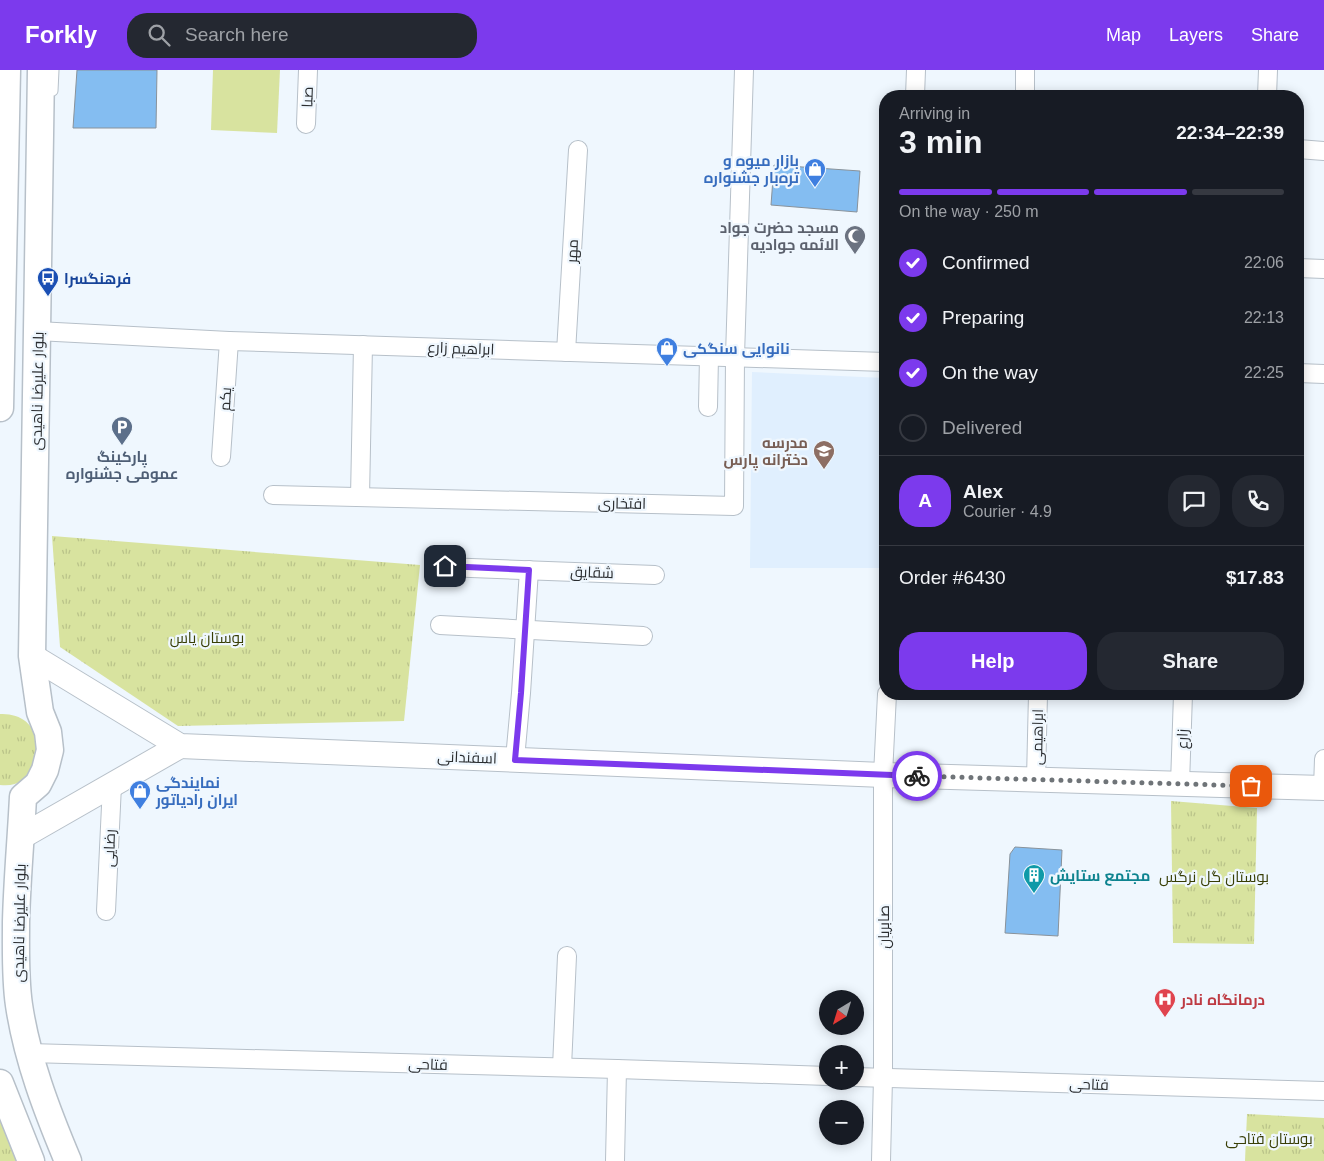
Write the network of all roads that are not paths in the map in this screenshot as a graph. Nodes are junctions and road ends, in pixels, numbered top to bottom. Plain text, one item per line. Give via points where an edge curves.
1 (7, 70) edge
2 (41, 70) edge
3 (54, 70) edge
4 (308, 70) edge
5 (744, 70) edge
6 (916, 70) edge
7 (1026, 70) edge
8 (1268, 70) edge
9 (915, 90) edge
10 (1025, 90) edge
11 (1267, 90) edge
12 (53, 102) dead end
13 (306, 124) dead end
14 (50, 128) dead end
15 (1304, 149) edge
16 (578, 150) dead end
17 (1324, 151) edge
18 (40, 160) junction
19 (1304, 268) edge
20 (1324, 269) edge
21 (1, 328) edge
22 (37, 331) junction
23 (229, 341) junction
24 (362, 345) junction
25 (566, 352) junction
26 (709, 356) junction
27 (735, 356) junction
28 (2, 357) junction
29 (37, 360) junction
30 (879, 362) edge
31 (1304, 373) edge
32 (1324, 374) edge
33 (0, 407) edge
34 (708, 407) dead end
35 (36, 418) junction
36 (222, 457) dead end
37 (273, 495) dead end
38 (360, 497) junction
39 (445, 566) dead end
40 (529, 570) junction
41 (655, 575) dead end
42 (440, 625) dead end
43 (525, 630) junction
44 (643, 636) dead end
45 (32, 656) junction
46 (886, 700) edge
47 (1038, 700) edge
48 (1183, 700) edge
49 (180, 746) junction
50 (1324, 759) edge
51 (515, 760) junction
52 (882, 775) junction
53 (1036, 779) junction
54 (112, 784) junction
55 (1180, 784) junction
56 (1323, 788) edge
57 (21, 836) junction
58 (106, 911) dead end
59 (568, 956) dead end
60 (31, 1060) junction
61 (562, 1067) junction
62 (617, 1069) junction
63 (819, 1076) edge
64 (864, 1077) edge
65 (0, 1078) edge
66 (883, 1078) junction
67 (0, 1083) edge
68 (1324, 1091) edge
69 (54, 1126) junction
70 (21, 1136) junction
71 (31, 1161) edge
72 (68, 1161) edge
73 (615, 1161) edge
74 (881, 1161) edge

1 - 21 main road
2 - 18 main road, بلوار علیرضا ناهیدی
3 - 12 lane
4 - 13 street, صبا
5 - 27 street
6 - 9 street
7 - 10 street
8 - 11 street
14 - 18 lane
15 - 17 street
16 - 25 street, مهر
18 - 22 main road, بلوار علیرضا ناهیدی
19 - 20 street
21 - 28 main road
22 - 23 street, ابراهیم زارع
22 - 29 main road, بلوار علیرضا ناهیدی
23 - 24 street, ابراهیم زارع
23 - 36 street, یکم
24 - 25 street, ابراهیم زارع
24 - 38 street
25 - 26 street, ابراهیم زارع
26 - 27 street, ابراهیم زارع
26 - 34 street
27 - 30 street, ابراهیم زارع
27 - 38 street, افتخاری via 734,506
28 - 29 main road via 16,373 24,373
28 - 33 main road
29 - 35 main road, بلوار علیرضا ناهیدی
31 - 32 street
33 - 35 main road via 8,400 18,400 32,409
35 - 45 main road, بلوار علیرضا ناهیدی
37 - 38 street, افتخاری
39 - 40 street, شقایق
40 - 41 street, شقایق
40 - 43 street
42 - 43 street
43 - 44 street
43 - 51 street
45 - 49 main road
45 - 57 main road, بلوار علیرضا ناهیدی via 40,712 48,732 50,750 38,784 23,797
46 - 52 street, صابریان
47 - 53 street, ابراهیمی
48 - 55 street, زارع
49 - 51 main road, اسفندانی
49 - 54 main road
50 - 56 street
51 - 52 main road, اسفندانی
52 - 53 main road, اسفندانی
52 - 66 street, صابریان
53 - 55 main road, اسفندانی
54 - 57 main road
54 - 58 street, رضایی
55 - 56 main road, اسفندانی
57 - 60 main road, بلوار علیرضا ناهیدی via 16,961 19,1006
59 - 61 street
60 - 61 street, فتاحی
60 - 65 main road via 28,1079 22,1083 16,1085
60 - 69 main road, بلوار علیرضا ناهیدی
61 - 62 street, فتاحی
62 - 63 street, فتاحی
62 - 73 street
64 - 66 street, فتاحی
66 - 68 street, فتاحی
66 - 74 street, صابریان
67 - 70 main road
69 - 70 main road via 45,1118 32,1115 26,1117
69 - 72 main road, بلوار علیرضا ناهیدی
70 - 71 main road

